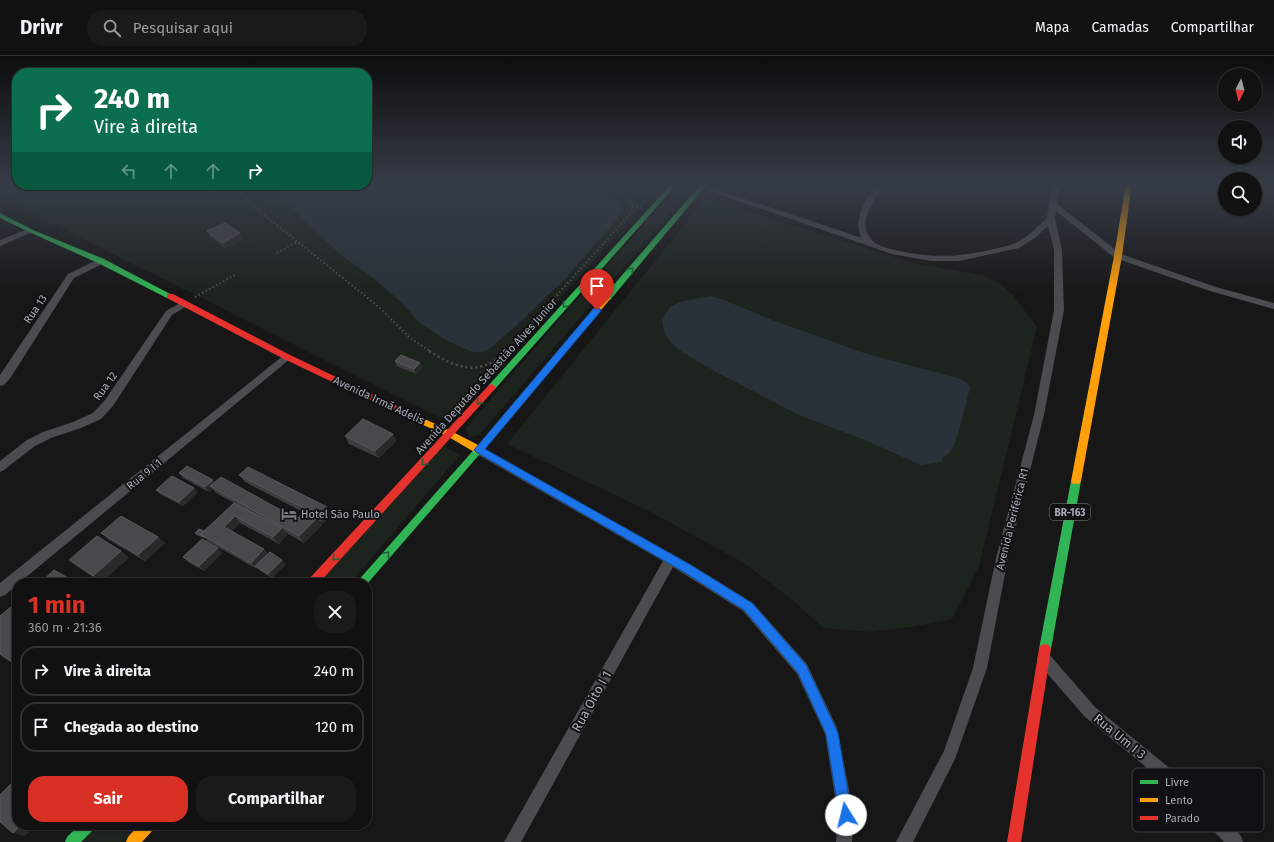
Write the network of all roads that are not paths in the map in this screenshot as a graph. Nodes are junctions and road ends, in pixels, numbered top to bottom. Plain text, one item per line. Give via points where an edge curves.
1 (1051, 219) edge
2 (9, 220) edge
3 (641, 220) edge
4 (674, 220) edge
5 (802, 220) edge
6 (863, 220) edge
7 (1050, 220) edge
8 (1072, 220) edge
9 (1123, 220) edge
10 (31, 231) junction
11 (0, 243) edge
12 (872, 245) junction
13 (1118, 256) junction
14 (101, 261) junction
15 (184, 304) junction
16 (1274, 306) edge
17 (287, 357) junction
18 (0, 382) edge
19 (450, 434) junction
20 (479, 450) junction
21 (0, 467) edge
22 (670, 560) junction
23 (16, 578) edge
24 (317, 578) edge
25 (365, 578) edge
26 (12, 581) edge
27 (0, 591) edge
28 (1043, 658) junction
29 (1158, 768) edge
30 (83, 830) edge
31 (144, 830) edge
32 (1226, 832) edge
33 (72, 842) edge
34 (133, 842) edge
35 (512, 842) edge
36 (844, 842) edge
37 (904, 842) edge
38 (1014, 842) edge
39 (1236, 842) edge

1 - 37 street, Avenida Periférica R1 via 1058,250 1058,310 1038,415 1002,558 980,668 950,754
2 - 10 main road, Avenida Irmã Adelis
3 -> 19 main road, Avenida Deputado Sebastião Alves Junior
20 -> 4 main road
5 - 12 street
6 - 12 street via 865,237
7 - 12 street via 1016,246 960,258 931,258
8 - 13 street
9 - 13 main road, BR-163
10 - 11 street
10 - 14 main road, Avenida Irmã Adelis
13 - 16 street via 1213,289
13 - 28 main road, BR-163
14 - 15 main road, Avenida Irmã Adelis
14 - 18 street, Rua 13 via 72,276 8,374
15 - 17 main road, Avenida Irmã Adelis
15 - 21 street, Rua 12 via 169,313 109,403 97,416 47,434
17 - 19 main road, Avenida Irmã Adelis
17 - 23 street, Rua 9 I 1
19 - 20 main road, Avenida Irmã Adelis
19 -> 24 main road, Avenida Deputado Sebastião Alves Junior
20 - 22 street, Avenida Irmã Adelis
25 -> 20 main road
22 - 35 street, Rua Oito I 1
22 - 36 street, Avenida Irmã Adelis via 748,607 802,669 832,733 846,815
26 - 27 street, Rua 9 I 1
28 - 29 street, Rua Um I 3 via 1090,712
28 - 38 main road, BR-163
30 - 33 main road
31 - 34 main road
32 - 39 street, Rua Um I 3

